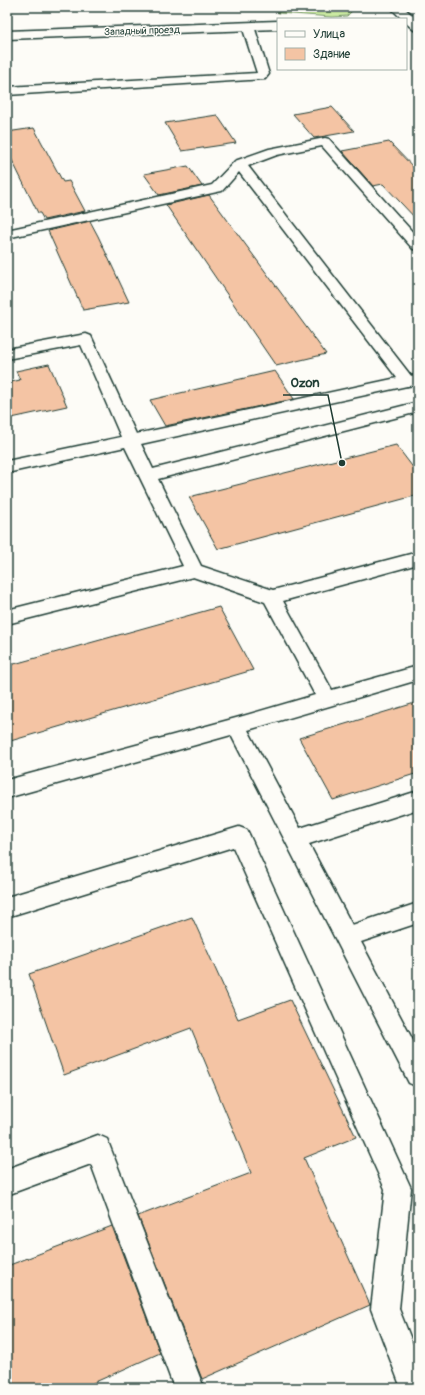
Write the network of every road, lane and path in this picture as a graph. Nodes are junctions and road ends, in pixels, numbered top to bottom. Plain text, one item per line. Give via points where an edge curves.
1 (396, 7) edge
2 (411, 22) edge
3 (277, 25) edge
4 (248, 26) junction
5 (7, 36) edge
6 (7, 91) edge
7 (240, 164) junction
8 (7, 234) edge
9 (418, 246) edge
10 (7, 354) edge
11 (413, 380) edge
12 (418, 407) edge
13 (131, 441) junction
14 (7, 467) edge
15 (148, 476) junction
16 (418, 558) edge
17 (194, 570) junction
18 (272, 596) junction
19 (7, 617) edge
20 (418, 673) edge
21 (327, 699) junction
22 (236, 726) junction
23 (7, 789) edge
24 (418, 800) edge
25 (295, 839) junction
26 (7, 907) edge
27 (418, 913) edge
28 (346, 937) junction
29 (418, 1075) edge
30 (7, 1180) edge
31 (189, 1388) edge
32 (416, 1388) edge

1 - 2 street
3 - 4 street, Западный проезд
4 - 5 street, Западный проезд
4 - 6 lane via 261,76
7 - 8 lane via 217,188
7 - 9 lane via 274,152 325,142
7 - 11 lane
10 - 13 lane via 86,339
11 - 13 lane
12 - 15 lane
13 - 14 lane
13 - 15 lane
15 - 17 lane
16 - 18 lane
17 - 18 lane
17 - 19 lane
18 - 21 lane
20 - 21 lane
21 - 22 lane
22 - 23 lane
22 - 25 lane
24 - 25 lane
25 - 28 lane
26 - 32 lane via 239,836 398,1188 385,1309
27 - 28 lane
28 - 29 lane
30 - 31 lane via 98,1148

